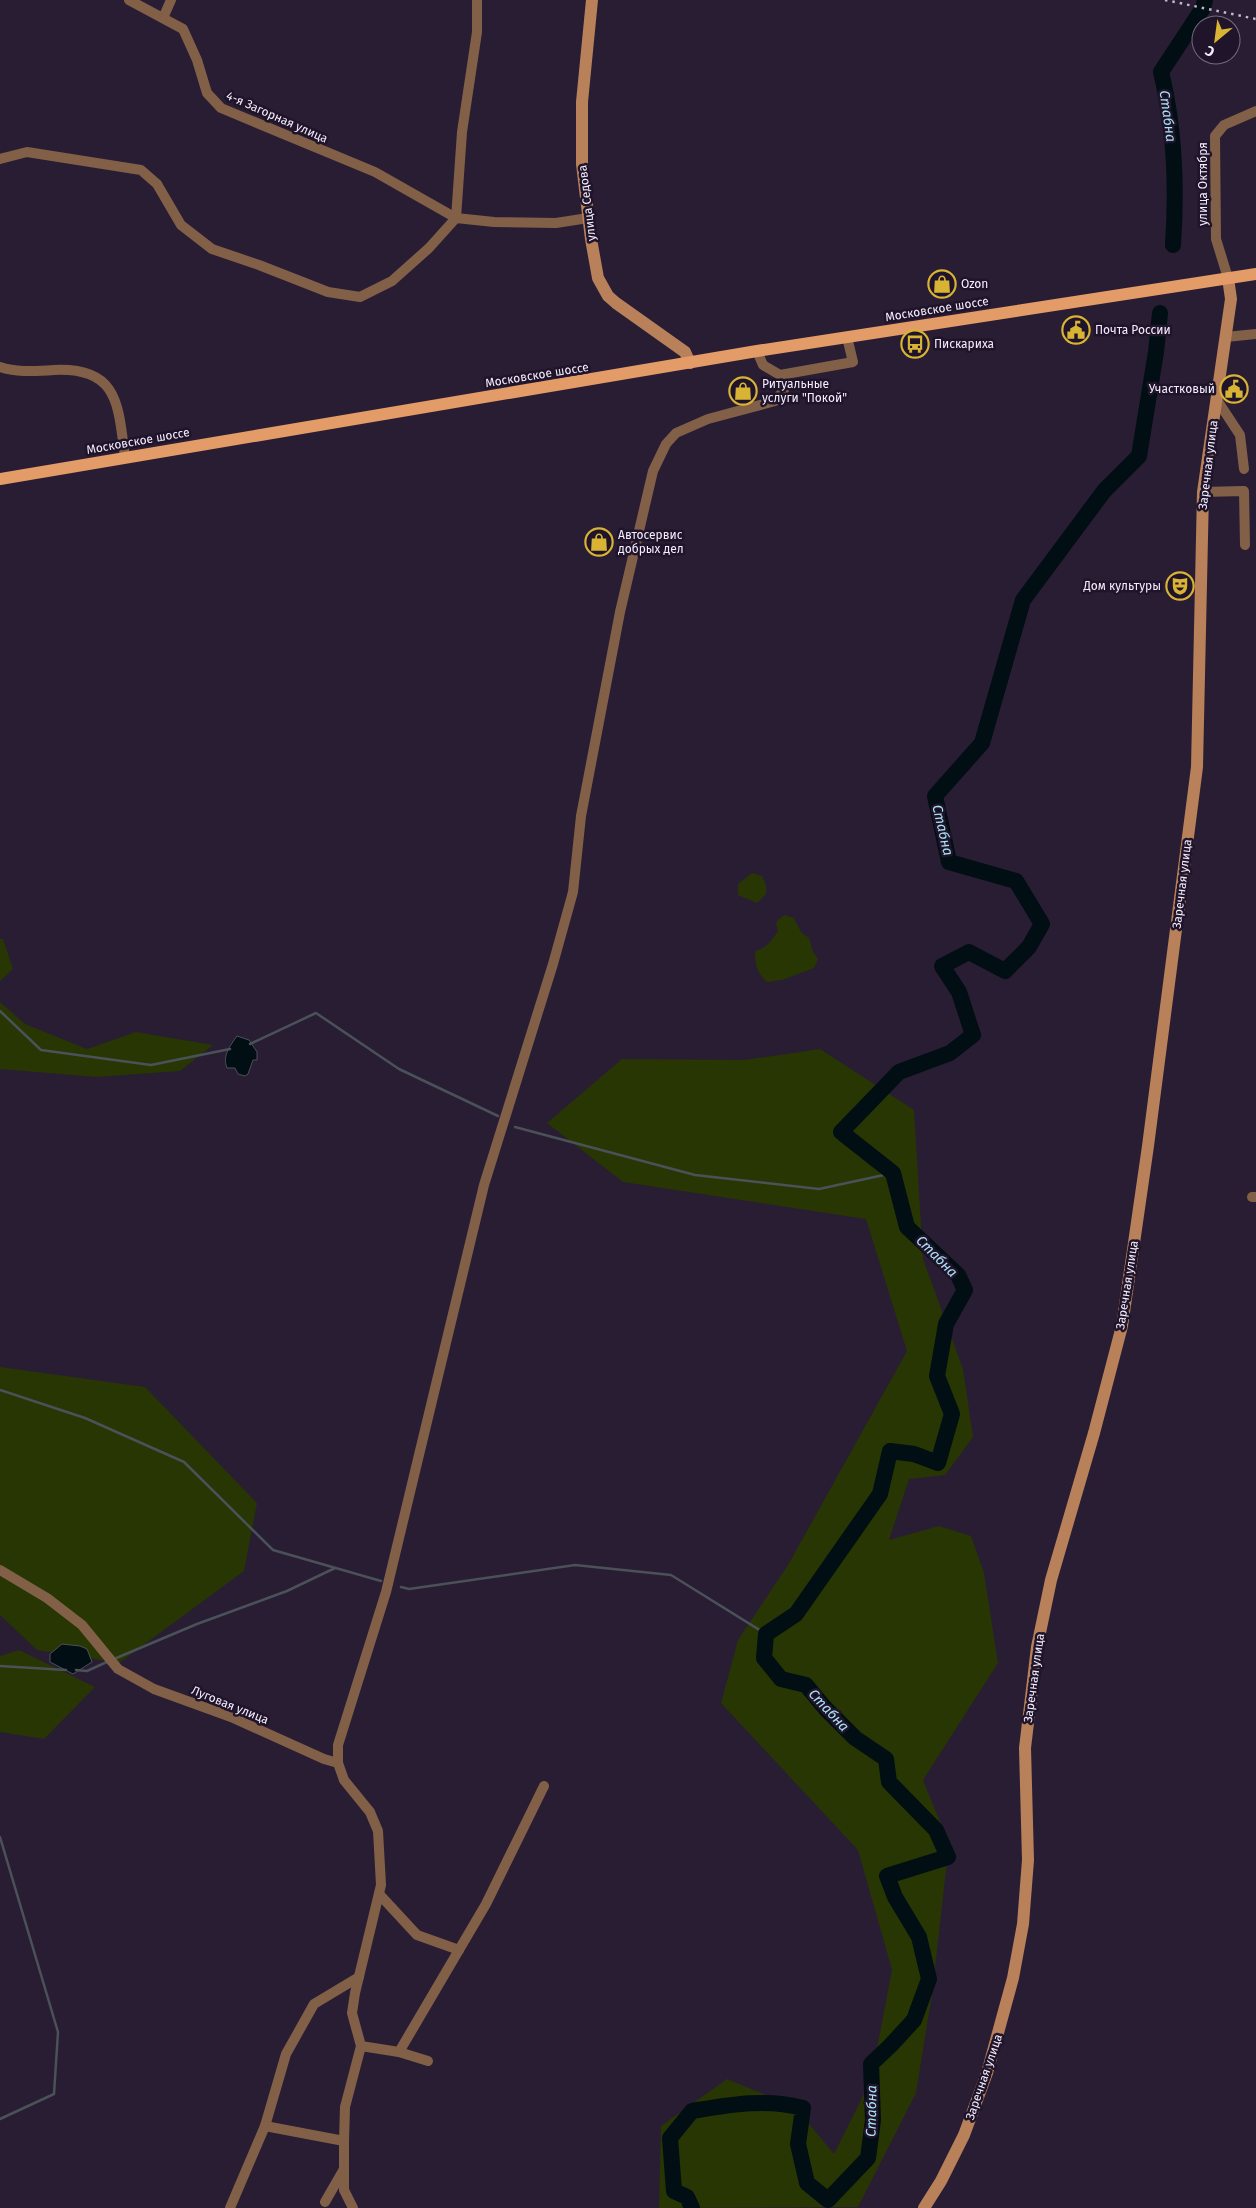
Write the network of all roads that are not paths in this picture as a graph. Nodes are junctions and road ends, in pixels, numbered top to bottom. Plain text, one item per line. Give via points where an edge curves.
1 (129, 0) edge
2 (171, 0) edge
3 (477, 0) edge
4 (592, 0) edge
5 (163, 18) junction
6 (1256, 111) edge
7 (0, 159) edge
8 (456, 218) junction
9 (588, 218) junction
10 (1256, 274) edge
11 (1228, 278) junction
12 (1256, 334) edge
13 (847, 337) junction
14 (1226, 337) junction
15 (757, 351) junction
16 (690, 363) junction
17 (0, 368) edge
18 (780, 375) junction
19 (1217, 400) junction
20 (124, 457) junction
21 (1244, 469) dead end
22 (0, 479) edge
23 (1203, 492) junction
24 (1245, 545) dead end
25 (0, 1570) edge
26 (338, 1763) junction
27 (544, 1786) dead end
28 (379, 1894) junction
29 (460, 1950) junction
30 (359, 1977) junction
31 (361, 2046) junction
32 (399, 2052) junction
33 (428, 2061) dead end
34 (265, 2126) junction
35 (344, 2142) junction
36 (344, 2168) junction
37 (325, 2202) dead end
38 (230, 2208) edge
39 (353, 2208) edge
40 (924, 2208) edge

1 - 5 street, 4-я Загорная улица
2 - 5 street
3 - 8 street via 477,32 462,132
4 - 9 street, улица Седова via 582,126
5 - 8 street, 4-я Загорная улица via 183,29 197,60 206,93 220,108 375,172
6 - 11 street, улица Октября via 1224,125 1215,136 1216,239
7 - 8 street via 27,152 141,170 157,184 181,225 212,250 342,295 360,298 392,281
8 - 9 street, 4-я Загорная улица via 556,223
9 - 16 street, улица Седова via 598,278 608,296 685,352
10 - 11 main road
11 - 13 main road, Московское шоссе
11 - 14 street, Заречная улица via 1231,299
12 - 14 street
13 - 15 main road, Московское шоссе
13 - 18 street via 853,362
14 - 19 street, Заречная улица
15 - 16 main road, Московское шоссе
15 - 18 street via 763,365
16 - 20 main road, Московское шоссе
17 - 20 street via 15,372 72,369 100,378 115,397
18 - 26 street via 784,390 775,401 708,419 676,433 666,444 654,472 620,612 596,733 581,816 573,892 484,1185 386,1592 338,1744
19 - 21 street via 1240,435
19 - 23 street, Заречная улица
20 - 22 main road, Московское шоссе
23 - 24 street via 1244,491
23 - 40 street, Заречная улица via 1197,767 1122,1326 1051,1580 1037,1647 1025,1748 1028,1860 1023,1924 1013,1978 999,2035 964,2135
25 - 26 street, Луговая улица via 47,1598 82,1625 118,1669 154,1689 231,1717
26 - 28 street via 344,1780 370,1812 378,1831
27 - 29 street
28 - 29 street via 417,1935
28 - 30 street
29 - 32 street
30 - 31 street via 352,2013
30 - 34 street via 314,2004 286,2054
31 - 32 street
31 - 35 street via 345,2107
32 - 33 street
34 - 35 street
34 - 38 street
35 - 36 street
36 - 37 street
36 - 39 street via 344,2190

